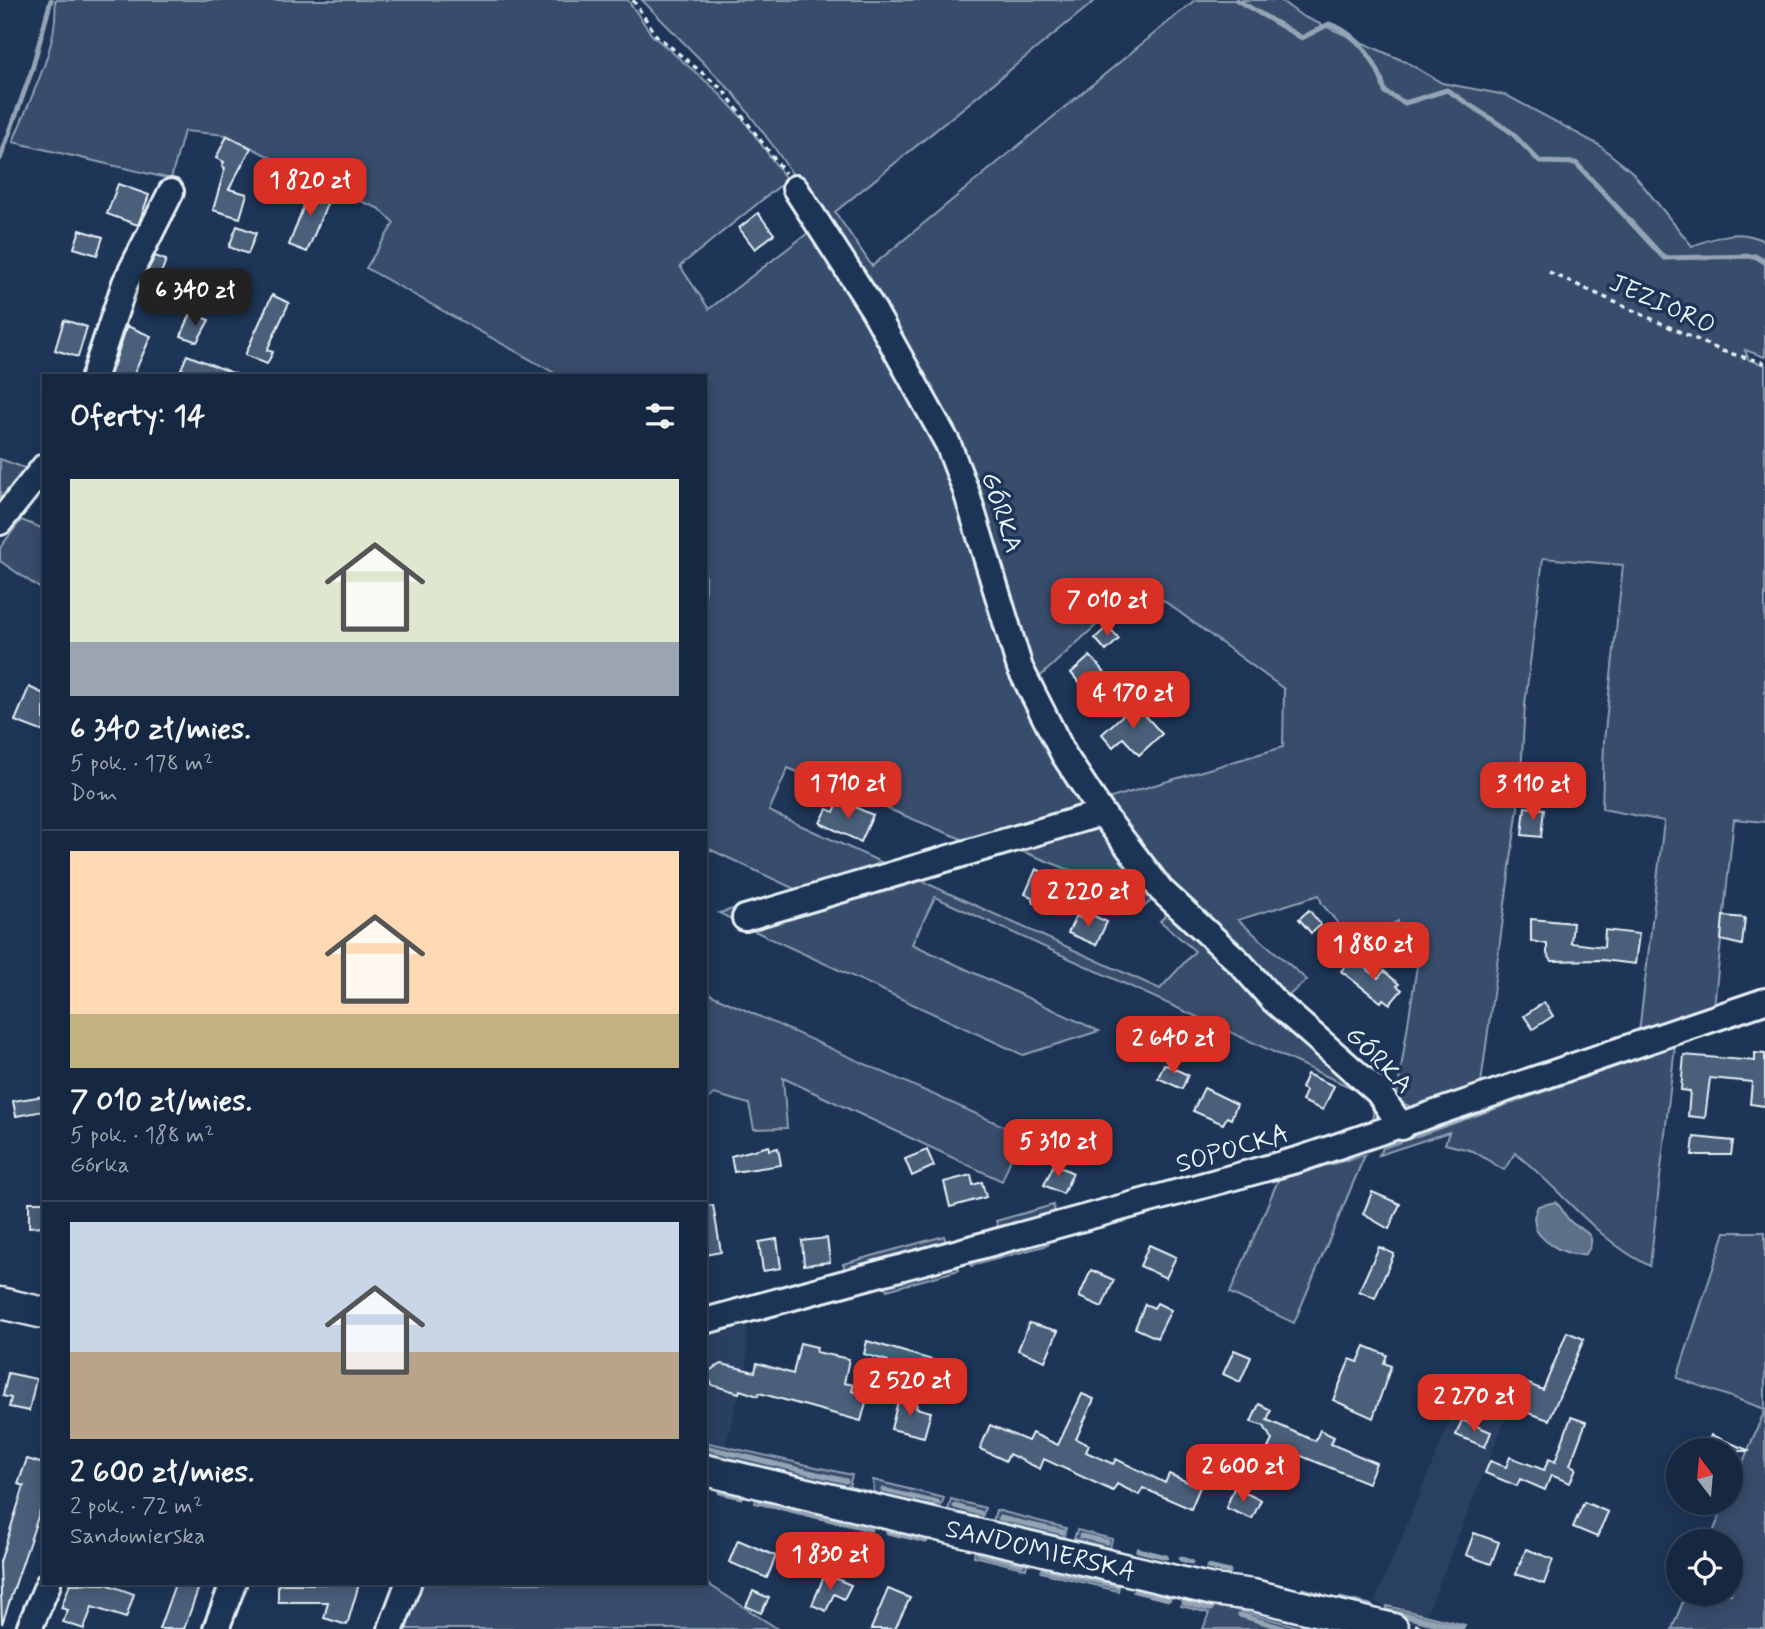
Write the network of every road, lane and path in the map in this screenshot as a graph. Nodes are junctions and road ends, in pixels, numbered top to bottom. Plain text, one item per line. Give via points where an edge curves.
1 (633, 0) edge
2 (795, 188) joint
3 (171, 192) dead end
4 (1549, 272) dead end
5 (1765, 363) edge
6 (94, 374) edge
7 (42, 470) edge
8 (0, 522) edge
9 (1102, 813) junction
10 (745, 918) dead end
11 (1765, 1001) edge
12 (1402, 1127) junction
13 (0, 1303) edge
14 (42, 1313) edge
15 (707, 1320) edge
16 (707, 1469) edge
17 (48, 1585) edge
18 (233, 1585) edge
19 (408, 1585) edge
20 (1213, 1590) junction
21 (29, 1629) edge
22 (216, 1629) edge
23 (391, 1629) edge
24 (1328, 1629) edge
25 (1392, 1629) edge

1 - 2 path via 656,35 723,90
2 - 9 street, GÓRKA via 873,309 948,444 1020,668 1064,755
3 - 6 street via 124,283
4 - 5 path, JEZIORO via 1722,351
7 - 8 street
9 - 10 street
9 - 12 street, GÓRKA via 1161,890 1231,953 1273,1000 1378,1092
11 - 12 street, SOPOCKA
12 - 15 street, SOPOCKA via 1198,1188
13 - 14 main road
16 - 20 main road, SANDOMIERSKA
17 - 21 street
18 - 22 street
19 - 23 street
20 - 24 main road, SANDOMIERSKA
20 - 25 main road, SANDOMIERSKA via 1254,1595

